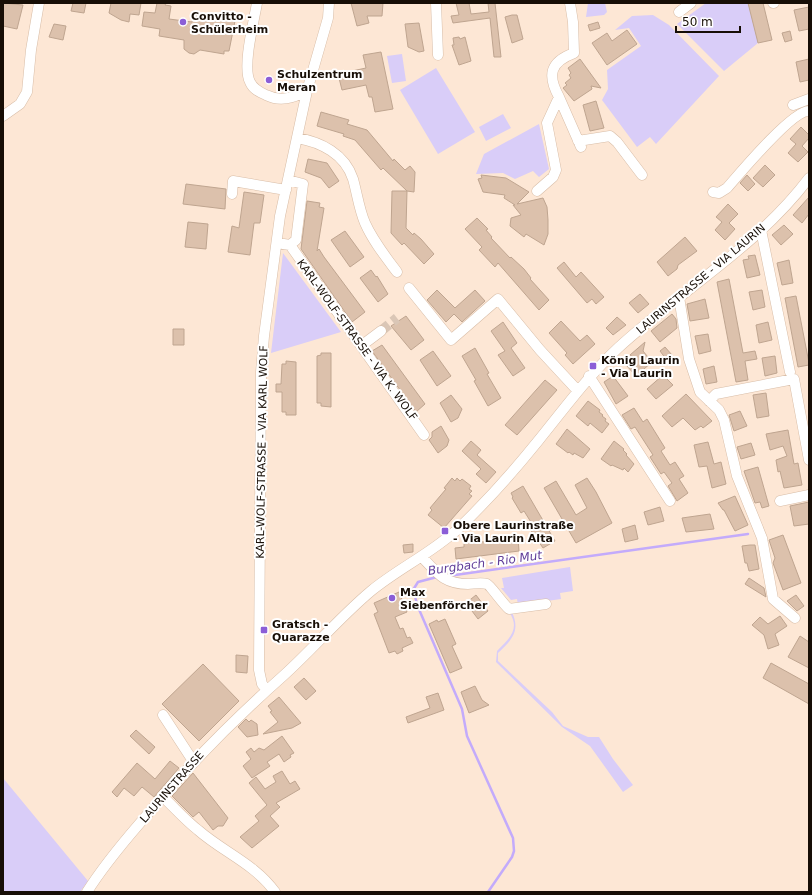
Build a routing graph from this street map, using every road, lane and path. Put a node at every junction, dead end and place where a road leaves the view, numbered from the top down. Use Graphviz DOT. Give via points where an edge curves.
graph roads {
  1 [pos="39,3"];
  2 [pos="257,3"];
  3 [pos="329,3"];
  4 [pos="436,3"];
  5 [pos="570,3"];
  6 [pos="691,3"];
  7 [pos="679,12"];
  8 [pos="438,55"];
  9 [pos="307,91"];
  10 [pos="559,97"];
  11 [pos="809,99"];
  12 [pos="792,105"];
  13 [pos="809,105"];
  14 [pos="809,111"];
  15 [pos="3,116"];
  16 [pos="783,126"];
  17 [pos="297,138"];
  18 [pos="642,175"];
  19 [pos="809,178"];
  20 [pos="287,185"];
  21 [pos="537,191"];
  22 [pos="713,192"];
  23 [pos="232,194"];
  24 [pos="761,230"];
  25 [pos="277,243"];
  26 [pos="290,245"];
  27 [pos="397,272"];
  28 [pos="409,288"];
  29 [pos="679,297"];
  30 [pos="381,331"];
  31 [pos="361,346"];
  32 [pos="790,372"];
  33 [pos="589,376"];
  34 [pos="577,390"];
  35 [pos="709,400"];
  36 [pos="424,435"];
  37 [pos="809,460"];
  38 [pos="809,495"];
  39 [pos="670,501"];
  40 [pos="780,501"];
  41 [pos="422,557"];
  42 [pos="546,604"];
  43 [pos="796,618"];
  44 [pos="266,690"];
  45 [pos="163,715"];
  46 [pos="193,761"];
  47 [pos="162,796"];
  48 [pos="87,892"];
  49 [pos="275,892"];
  1 -- 15 [label="street" via="27,92 20,104"];
  2 -- 9 [label="street" via="246,72 250,82 256,90 277,98 287,99"];
  3 -- 9 [label="street, KARL-WOLF-STRASSE - VIA KARL WOLF" via="328,18"];
  4 -- 8 [label="street"];
  5 -- 10 [label="street" via="574,53 560,58 553,70 552,84"];
  6 -- 7 [label="street"];
  9 -- 17 [label="street, KARL-WOLF-STRASSE - VIA KARL WOLF"];
  10 -- 18 [label="street" via="580,144 610,136"];
  10 -- 21 [label="street" via="547,124 556,170 553,177"];
  11 -- 12 [label="street"];
  13 -- 16 [label="street" via="799,107 790,113"];
  14 -- 16 [label="street" via="802,112"];
  16 -- 22 [label="street" via="727,188 719,193"];
  17 -- 20 [label="street, KARL-WOLF-STRASSE - VIA KARL WOLF"];
  17 -- 27 [label="street" via="314,140 338,154 352,177 364,222"];
  19 -- 24 [label="street, LAURINSTRASSE - VIA LAURIN"];
  20 -- 23 [label="street" via="233,182"];
  20 -- 25 [label="street, KARL-WOLF-STRASSE - VIA KARL WOLF"];
  20 -- 26 [label="street" via="303,184 296,240"];
  24 -- 29 [label="street, LAURINSTRASSE - VIA LAURIN" via="713,272"];
  24 -- 32 [label="street"];
  25 -- 26 [label="street"];
  25 -- 44 [label="street, KARL-WOLF-STRASSE - VIA KARL WOLF" via="261,372 259,670"];
  26 -- 31 [label="street, KARL-WOLF-STRASSE - VIA K. WOLF"];
  28 -- 34 [label="street" via="451,340 498,299"];
  29 -- 33 [label="street, LAURINSTRASSE - VIA LAURIN" via="620,346"];
  29 -- 35 [label="street" via="689,359 700,392"];
  30 -- 31 [label="street"];
  31 -- 36 [label="street, KARL-WOLF-STRASSE - VIA K. WOLF"];
  33 -- 34 [label="street, LAURINSTRASSE - VIA LAURIN"];
  33 -- 39 [label="street"];
  34 -- 41 [label="street, LAURINSTRASSE - VIA LAURIN" via="501,486 450,537"];
  35 -- 37 [label="street" via="716,394 794,379"];
  35 -- 43 [label="street" via="724,420 737,476 762,538 773,599"];
  38 -- 40 [label="street"];
  41 -- 42 [label="street" via="441,577 451,583 487,584 500,602 509,609"];
  41 -- 44 [label="street, LAURINSTRASSE - VIA LAURIN" via="370,592"];
  44 -- 46 [label="street, LAURINSTRASSE"];
  45 -- 46 [label="street"];
  46 -- 47 [label="street, LAURINSTRASSE"];
  47 -- 48 [label="street, LAURINSTRASSE"];
  47 -- 49 [label="street" via="198,831 246,862"];
}
